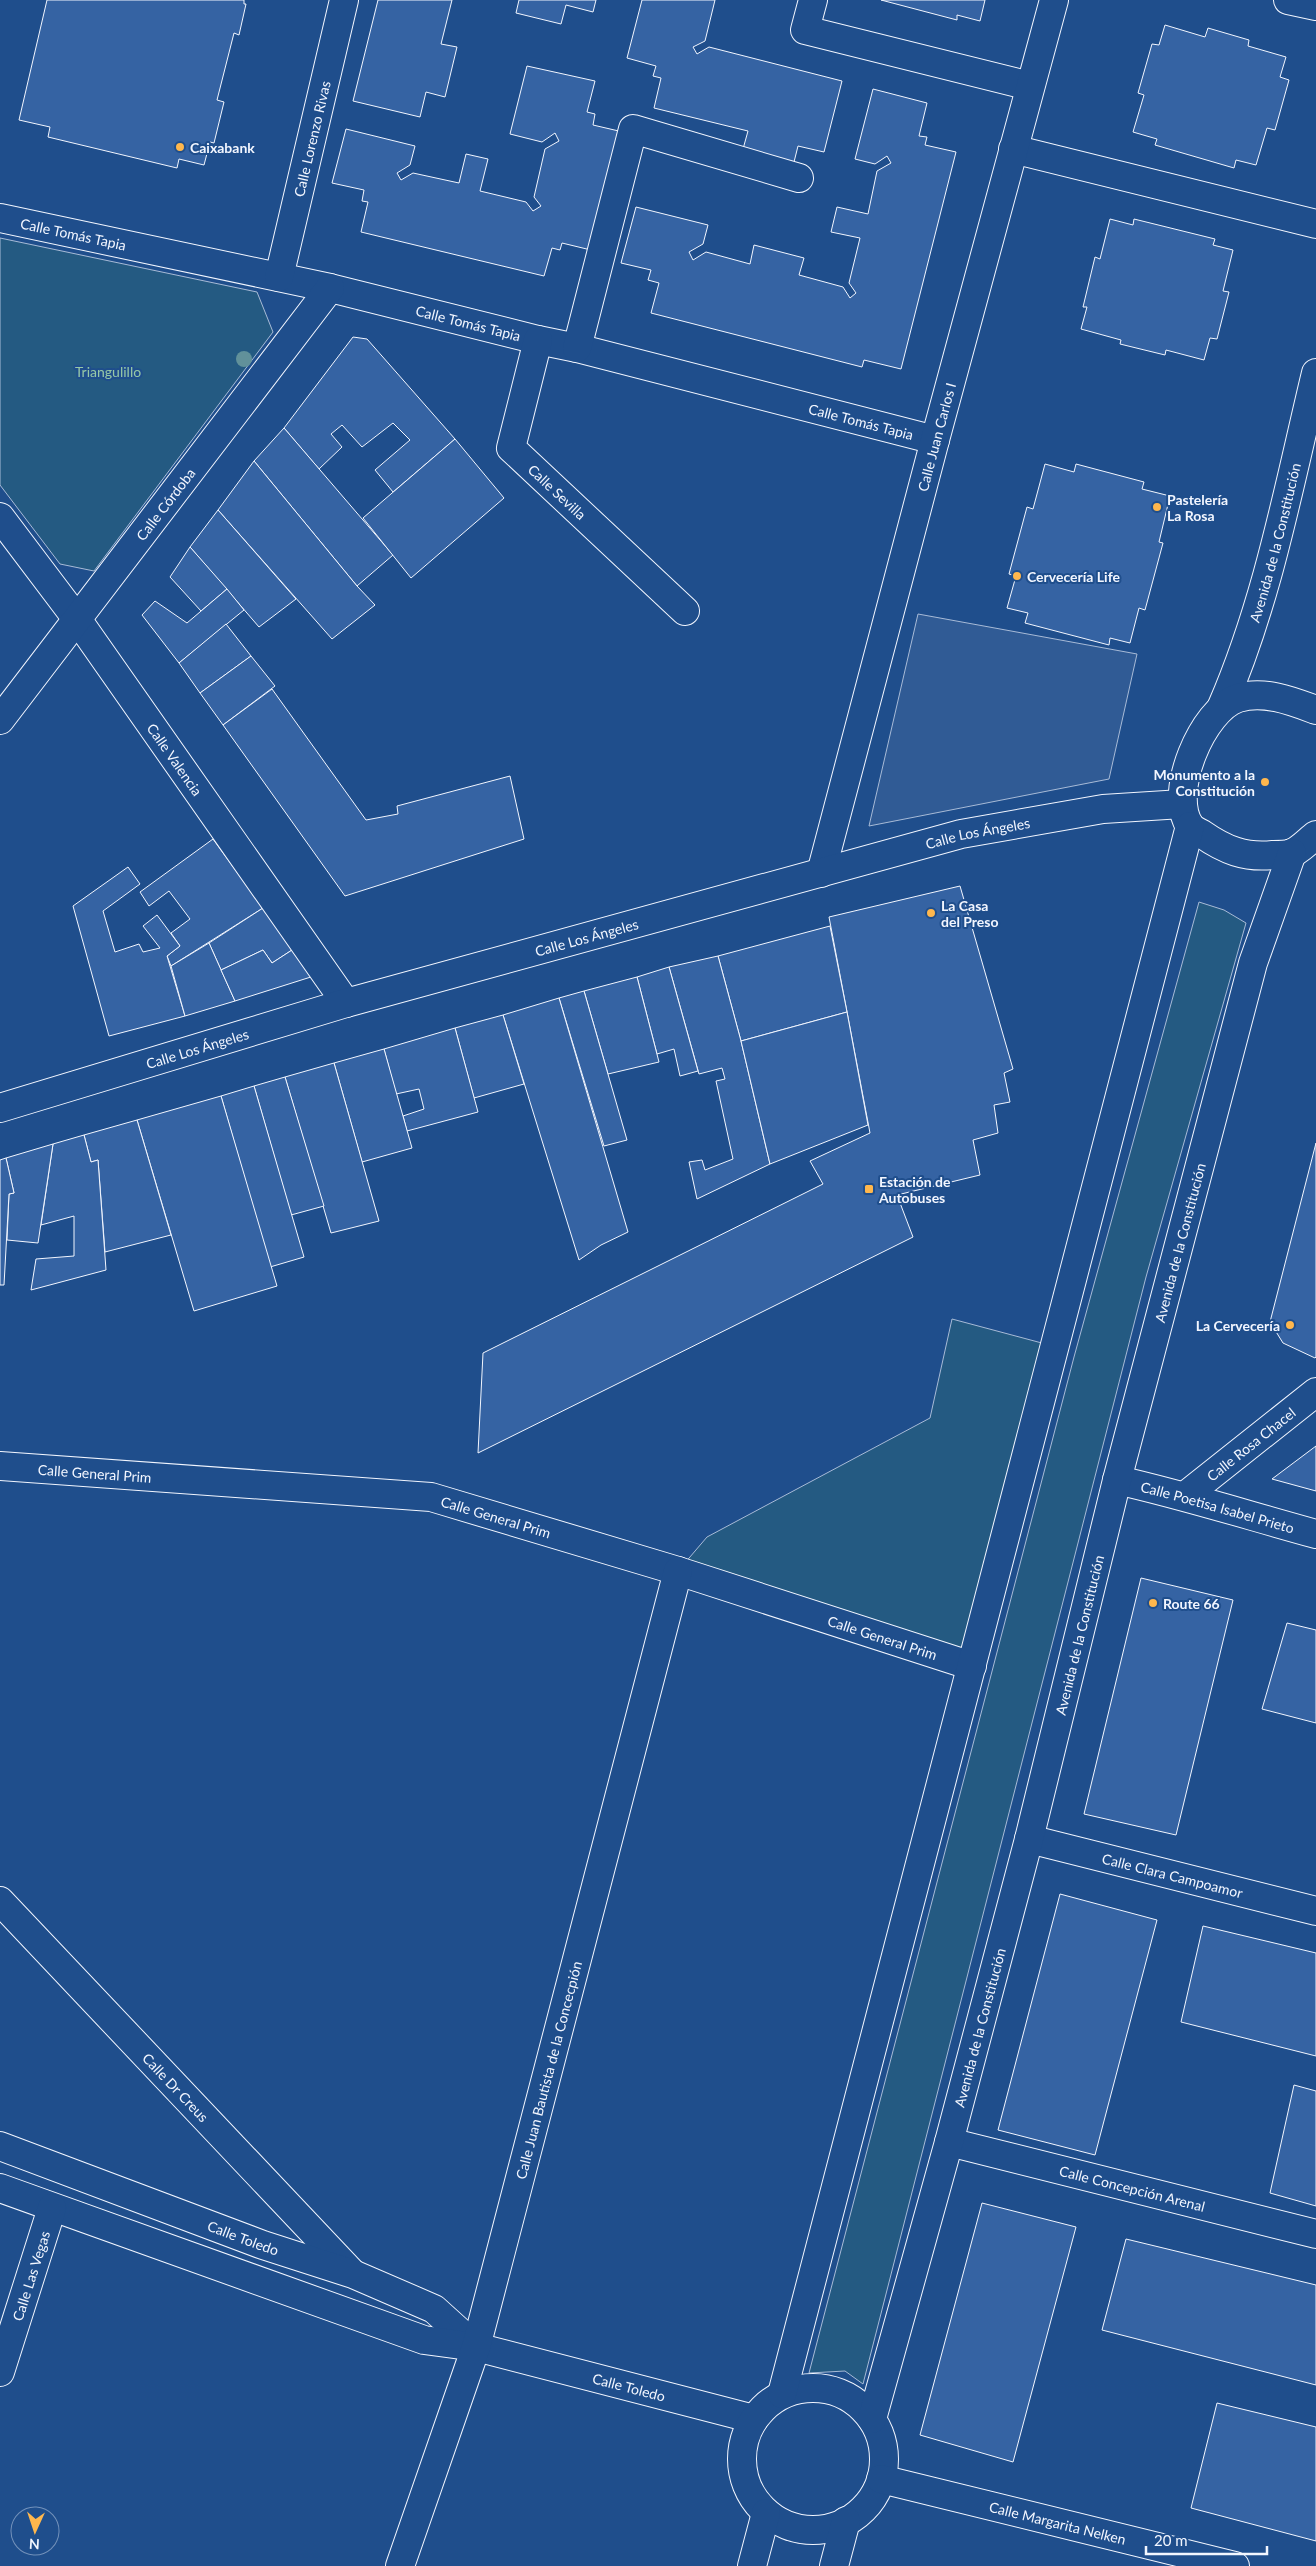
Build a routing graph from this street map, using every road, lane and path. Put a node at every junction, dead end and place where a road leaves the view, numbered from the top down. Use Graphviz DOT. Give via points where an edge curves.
graph roads {
  1 [pos="344,0"];
  2 [pos="813,0"];
  3 [pos="1054,0"];
  4 [pos="1288,0"];
  5 [pos="1316,6"];
  6 [pos="1030,86"];
  7 [pos="1013,149"];
  8 [pos="799,178"];
  9 [pos="0,218"];
  10 [pos="1316,224"];
  11 [pos="279,277"];
  12 [pos="330,288"];
  13 [pos="538,340"];
  14 [pos="577,348"];
  15 [pos="1316,373"];
  16 [pos="934,440"];
  17 [pos="0,517"];
  18 [pos="685,611"];
  19 [pos="76,619"];
  20 [pos="1222,706"];
  21 [pos="1316,710"];
  22 [pos="0,720"];
  23 [pos="1186,815"];
  24 [pos="1316,834"];
  25 [pos="1292,853"];
  26 [pos="820,873"];
  27 [pos="346,1003"];
  28 [pos="0,1108"];
  29 [pos="1316,1392"];
  30 [pos="0,1466"];
  31 [pos="1117,1480"];
  32 [pos="1185,1496"];
  33 [pos="1316,1534"];
  34 [pos="678,1571"];
  35 [pos="972,1666"];
  36 [pos="1029,1839"];
  37 [pos="0,1901"];
  38 [pos="1316,1911"];
  39 [pos="949,2142"];
  40 [pos="0,2146"];
  41 [pos="0,2188"];
  42 [pos="52,2208"];
  43 [pos="1316,2234"];
  44 [pos="353,2274"];
  45 [pos="476,2347"];
  46 [pos="0,2372"];
  47 [pos="782,2394"];
  48 [pos="754,2419"];
  49 [pos="872,2419"];
  50 [pos="881,2479"];
  51 [pos="766,2513"];
  52 [pos="846,2522"];
  53 [pos="400,2566"];
  54 [pos="752,2566"];
  55 [pos="834,2566"];
  56 [pos="1235,2566"];
  1 -- 11 [label="street, Calle Lorenzo Rivas"];
  2 -- 6 [label="street" via="805,30"];
  3 -- 6 [label="street, Calle Juan Carlos I"];
  4 -- 5 [label="street"];
  6 -- 7 [label="street, Calle Juan Carlos I"];
  7 -- 10 [label="street"];
  7 -- 16 [label="street, Calle Juan Carlos I"];
  8 -- 14 [label="street" via="633,129"];
  9 -- 11 [label="street, Calle Tomás Tapia"];
  11 -- 12 [label="street, Calle Tomás Tapia"];
  12 -- 13 [label="street, Calle Tomás Tapia"];
  12 -- 19 [label="street, Calle Córdoba"];
  13 -- 14 [label="street, Calle Tomás Tapia"];
  13 -- 18 [label="street, Calle Sevilla" via="511,448"];
  14 -- 16 [label="street, Calle Tomás Tapia"];
  15 -- 20 [label="street, Avenida de la Constitución" via="1264,592"];
  16 -- 26 [label="street, Calle Juan Carlos I"];
  17 -- 19 [label="street, Calle Valencia"];
  19 -- 22 [label="street, Calle Córdoba"];
  19 -- 27 [label="street, Calle Valencia"];
  20 -- 21 [label="street" via="1238,698 1260,695 1289,700"];
  20 -- 23 [label="street, Avenida de la Constitución" via="1192,752 1185,772"];
  23 -- 25 [label="street" via="1234,853 1256,857"];
  23 -- 26 [label="street, Calle Los Ángeles" via="1103,810 960,834"];
  23 -- 35 [label="street"];
  24 -- 25 [label="street"];
  25 -- 31 [label="street, Avenida de la Constitución" via="1253,963"];
  26 -- 27 [label="street, Calle Los Ángeles"];
  27 -- 28 [label="street, Calle Los Ángeles"];
  29 -- 32 [label="street, Calle Rosa Chacel"];
  30 -- 34 [label="street, Calle General Prim" via="431,1497"];
  31 -- 32 [label="street, Calle Poetisa Isabel Prieto"];
  31 -- 36 [label="street, Avenida de la Constitución"];
  32 -- 33 [label="street, Calle Poetisa Isabel Prieto"];
  34 -- 35 [label="street, Calle General Prim"];
  34 -- 45 [label="street, Calle Juan Bautista de la Concecpión"];
  35 -- 47 [label="street"];
  36 -- 38 [label="street, Calle Clara Campoamor"];
  36 -- 39 [label="street, Avenida de la Constitución"];
  37 -- 44 [label="street, Calle Dr Creus"];
  39 -- 43 [label="street, Calle Concepción Arenal"];
  39 -- 49 [label="street, Avenida de la Constitución"];
  40 -- 44 [label="street, Calle Toledo" via="263,2245"];
  41 -- 42 [label="street, Calle Toledo"];
  42 -- 45 [label="street, Calle Toledo" via="424,2340"];
  42 -- 46 [label="street, Calle Las Vegas"];
  44 -- 45 [label="street, Calle Toledo" via="434,2309"];
  45 -- 48 [label="street, Calle Toledo"];
  45 -- 53 [label="street, Calle Juan Bautista de la Concecpión"];
  47 -- 48 [label="street"];
  47 -- 49 [label="street" via="808,2388 841,2393"];
  48 -- 51 [label="street" via="748,2427 742,2450 742,2473 751,2495"];
  49 -- 50 [label="street" via="881,2438 884,2458"];
  50 -- 52 [label="street" via="874,2496 862,2511"];
  50 -- 56 [label="street, Calle Margarita Nelken"];
  51 -- 52 [label="street" via="784,2524 805,2529 827,2528"];
  51 -- 54 [label="street"];
  52 -- 55 [label="street"];
}
